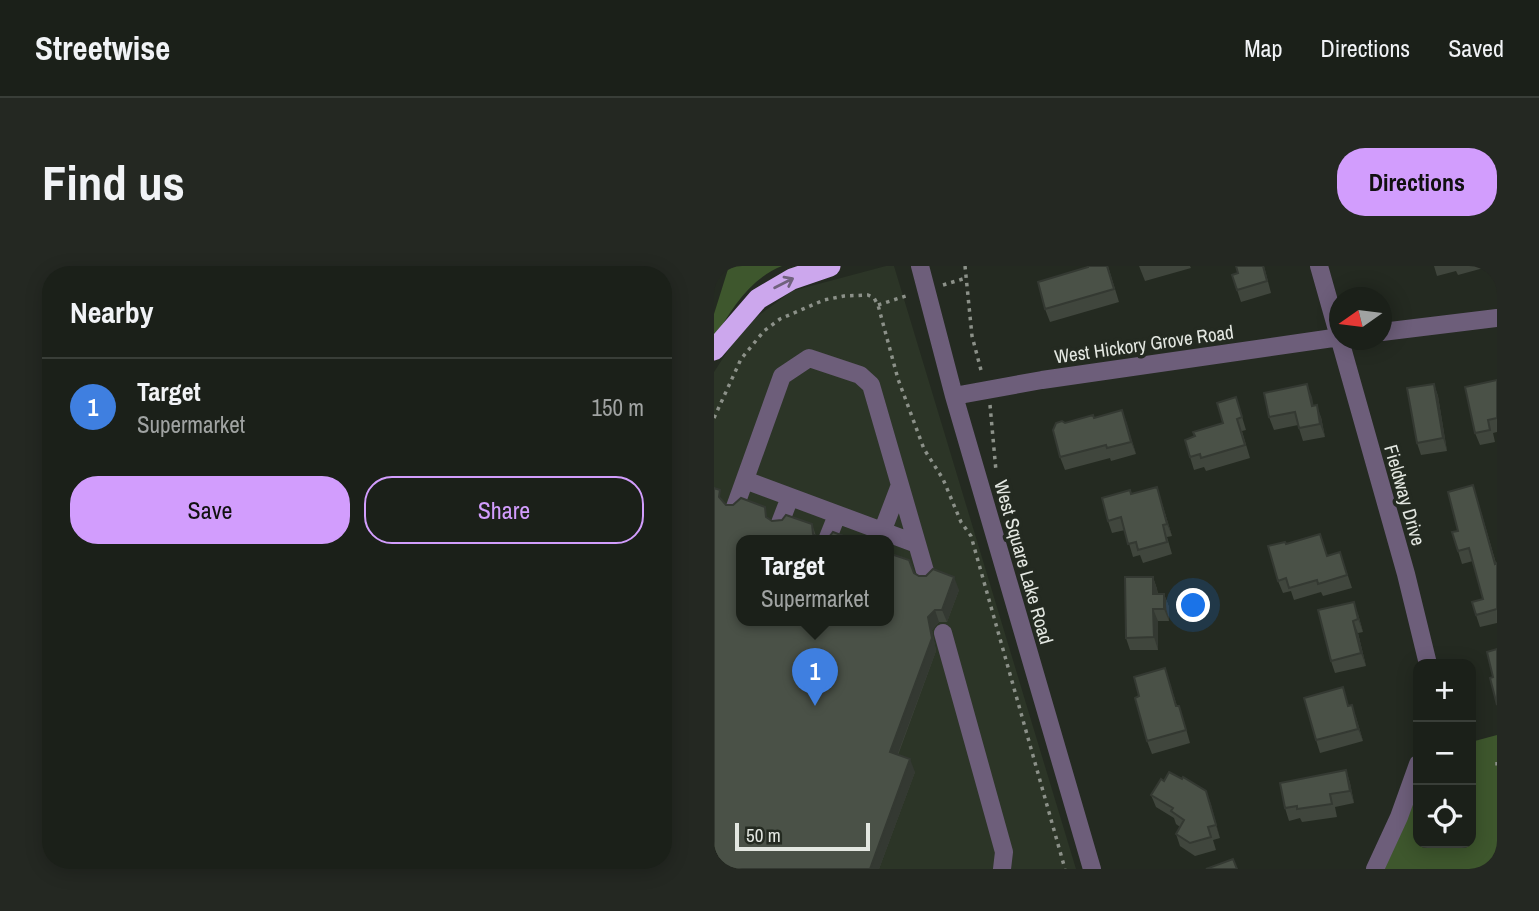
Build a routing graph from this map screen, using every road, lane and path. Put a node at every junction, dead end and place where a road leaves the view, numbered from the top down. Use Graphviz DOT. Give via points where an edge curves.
graph roads {
  1 [pos="830,266"];
  2 [pos="920,266"];
  3 [pos="965,266"];
  4 [pos="1319,266"];
  5 [pos="966,278"];
  6 [pos="955,281"];
  7 [pos="900,298"];
  8 [pos="1329,302"];
  9 [pos="878,305"];
  10 [pos="1497,318"];
  11 [pos="1392,331"];
  12 [pos="1329,338"];
  13 [pos="714,350"];
  14 [pos="1343,350"];
  15 [pos="982,376"];
  16 [pos="954,396"];
  17 [pos="714,418"];
  18 [pos="745,480"];
  19 [pos="900,485"];
  20 [pos="790,497"];
  21 [pos="735,507"];
  22 [pos="836,515"];
  23 [pos="780,523"];
  24 [pos="829,535"];
  25 [pos="878,535"];
  26 [pos="880,535"];
  27 [pos="894,539"];
  28 [pos="917,544"];
  29 [pos="927,578"];
  30 [pos="943,633"];
  31 [pos="1427,659"];
  32 [pos="1413,778"];
  33 [pos="1002,869"];
  34 [pos="1065,869"];
  35 [pos="1092,869"];
  36 [pos="1375,869"];
  13 -- 1 [label="highway, one-way" via="758,299 792,279"];
  2 -- 16 [label="street, West Square Lake Road"];
  3 -- 5 [label="path"];
  4 -- 8 [label="street, Fieldway Drive"];
  5 -- 6 [label="path"];
  5 -- 15 [label="path"];
  7 -- 9 [label="path"];
  9 -- 17 [label="path" via="868,295 844,296 780,319 741,359"];
  9 -- 34 [label="path" via="924,449 971,536"];
  10 -- 11 [label="street"];
  12 -- 16 [label="street, West Hickory Grove Road"];
  14 -- 31 [label="street, Fieldway Drive"];
  16 -- 35 [label="street, West Square Lake Road"];
  18 -- 19 [label="street" via="782,376 809,358 860,376 871,385"];
  18 -- 20 [label="street"];
  18 -- 21 [label="street"];
  19 -- 26 [label="street"];
  19 -- 28 [label="street"];
  20 -- 22 [label="street"];
  20 -- 23 [label="street"];
  22 -- 24 [label="street"];
  22 -- 25 [label="street"];
  27 -- 28 [label="street"];
  28 -- 29 [label="street"];
  30 -- 33 [label="street" via="1004,852"];
  32 -- 36 [label="street"];
}
